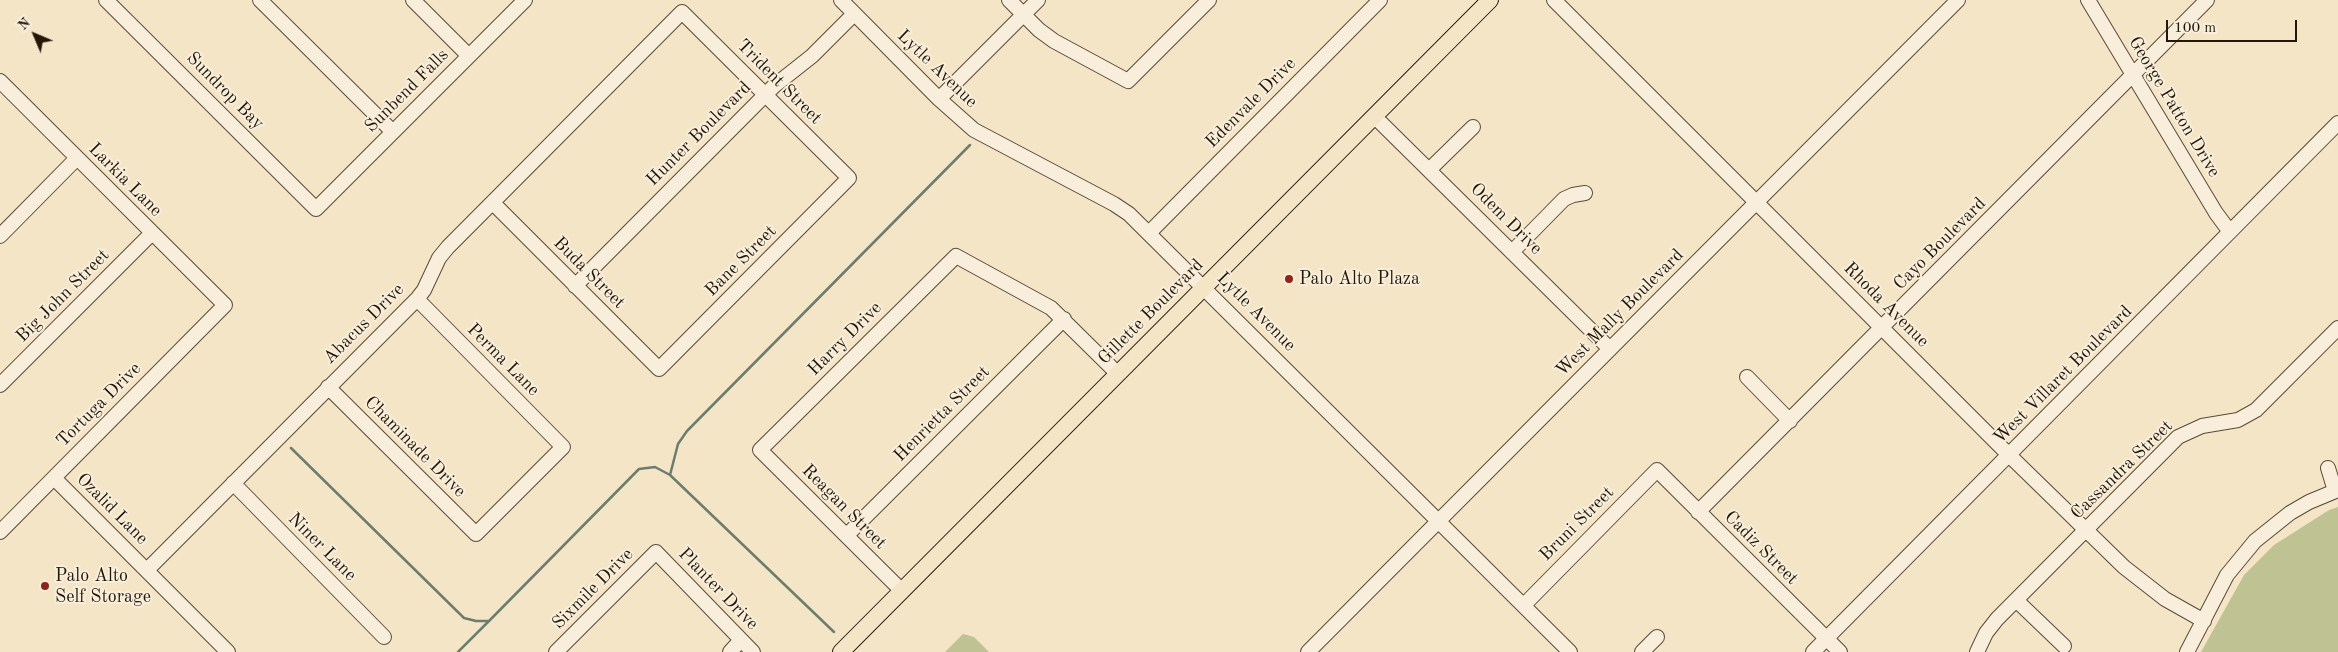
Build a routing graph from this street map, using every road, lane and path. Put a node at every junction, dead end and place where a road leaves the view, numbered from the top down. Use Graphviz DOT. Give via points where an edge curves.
graph roads {
  1 [pos="106,0"];
  2 [pos="260,0"];
  3 [pos="413,0"];
  4 [pos="524,0"];
  5 [pos="841,0"];
  6 [pos="1009,0"];
  7 [pos="1038,0"];
  8 [pos="1209,0"];
  9 [pos="1380,0"];
  10 [pos="1490,0"];
  11 [pos="1554,0"];
  12 [pos="1958,0"];
  13 [pos="2088,0"];
  14 [pos="2207,0"];
  15 [pos="682,12"];
  16 [pos="854,14"];
  17 [pos="1023,15"];
  18 [pos="469,56"];
  19 [pos="2132,75"];
  20 [pos="2,86"];
  21 [pos="765,95"];
  22 [pos="940,99"];
  23 [pos="1376,117"];
  24 [pos="2338,123"];
  25 [pos="1473,127"];
  26 [pos="393,132"];
  27 [pos="77,158"];
  28 [pos="1430,169"];
  29 [pos="849,178"];
  30 [pos="1585,192"];
  31 [pos="493,202"];
  32 [pos="1756,203"];
  33 [pos="316,209"];
  34 [pos="2230,232"];
  35 [pos="152,233"];
  36 [pos="1149,233"];
  37 [pos="0,236"];
  38 [pos="1512,252"];
  39 [pos="575,286"];
  40 [pos="1204,286"];
  41 [pos="417,299"];
  42 [pos="225,305"];
  43 [pos="1064,319"];
  44 [pos="1882,328"];
  45 [pos="2337,331"];
  46 [pos="1610,349"];
  47 [pos="659,369"];
  48 [pos="1118,374"];
  49 [pos="1748,377"];
  50 [pos="0,385"];
  51 [pos="328,387"];
  52 [pos="1790,421"];
  53 [pos="760,450"];
  54 [pos="2010,456"];
  55 [pos="2328,468"];
  56 [pos="1657,470"];
  57 [pos="54,478"];
  58 [pos="233,483"];
  59 [pos="2336,491"];
  60 [pos="1698,512"];
  61 [pos="1439,520"];
  62 [pos="2087,530"];
  63 [pos="0,532"];
  64 [pos="476,534"];
  65 [pos="847,536"];
  66 [pos="656,552"];
  67 [pos="147,570"];
  68 [pos="902,591"];
  69 [pos="2016,600"];
  70 [pos="1524,605"];
  71 [pos="2204,620"];
  72 [pos="384,637"];
  73 [pos="1658,637"];
  74 [pos="1827,639"];
  75 [pos="741,640"];
  76 [pos="2064,646"];
  77 [pos="227,652"];
  78 [pos="556,652"];
  79 [pos="730,652"];
  80 [pos="753,652"];
  81 [pos="840,652"];
  82 [pos="1308,652"];
  83 [pos="1570,652"];
  84 [pos="1642,652"];
  85 [pos="1813,652"];
  86 [pos="1840,652"];
  87 [pos="1977,652"];
  88 [pos="2187,652"];
  1 -- 33 [label="street, Sundrop Bay"];
  2 -- 26 [label="street"];
  3 -- 18 [label="street"];
  4 -- 18 [label="street, Sunbend Falls"];
  5 -- 16 [label="street, Lytle Avenue"];
  6 -- 17 [label="street"];
  7 -- 17 [label="street"];
  8 -- 17 [label="street" via="1128,81 1054,41"];
  9 -- 36 [label="street, Edenvale Drive"];
  10 -- 23 [label="main road, Gillette Boulevard"];
  11 -- 32 [label="street, Rhoda Avenue"];
  12 -- 32 [label="street, West Mally Boulevard"];
  13 -- 19 [label="street, George Patton Drive"];
  14 -- 19 [label="street, Cayo Boulevard"];
  15 -- 21 [label="street, Trident Street"];
  15 -- 31 [label="street, Abacus Drive"];
  16 -- 21 [label="street, Hunter Boulevard" via="812,56"];
  16 -- 22 [label="street, Lytle Avenue"];
  17 -- 22 [label="street"];
  18 -- 26 [label="street, Sunbend Falls"];
  19 -- 34 [label="street, George Patton Drive"];
  19 -- 44 [label="street, Cayo Boulevard"];
  20 -- 27 [label="street, Larkia Lane"];
  21 -- 29 [label="street, Trident Street"];
  21 -- 39 [label="street, Hunter Boulevard"];
  22 -- 36 [label="street, Lytle Avenue" via="974,130 1120,208"];
  23 -- 28 [label="street, Odem Drive"];
  23 -- 40 [label="main road, Gillette Boulevard"];
  24 -- 34 [label="street, West Villaret Boulevard"];
  25 -- 28 [label="street"];
  26 -- 33 [label="street, Sunbend Falls"];
  27 -- 35 [label="street, Larkia Lane"];
  27 -- 37 [label="street"];
  28 -- 38 [label="street, Odem Drive"];
  29 -- 47 [label="street, Bane Street"];
  30 -- 38 [label="street" via="1564,199"];
  31 -- 39 [label="street, Buda Street"];
  31 -- 41 [label="street, Abacus Drive" via="439,258"];
  32 -- 44 [label="street, Rhoda Avenue"];
  32 -- 46 [label="street, West Mally Boulevard"];
  34 -- 54 [label="street, West Villaret Boulevard"];
  35 -- 42 [label="street, Larkia Lane"];
  35 -- 50 [label="street, Big John Street"];
  36 -- 40 [label="street, Lytle Avenue"];
  38 -- 46 [label="street, Odem Drive"];
  39 -- 47 [label="street, Buda Street"];
  40 -- 48 [label="main road, Gillette Boulevard"];
  40 -- 61 [label="street, Lytle Avenue"];
  41 -- 51 [label="street, Abacus Drive"];
  41 -- 64 [label="street, Perma Lane" via="563,447"];
  42 -- 57 [label="street, Tortuga Drive"];
  43 -- 48 [label="street"];
  43 -- 53 [label="street, Harry Drive" via="1039,300 956,256"];
  43 -- 65 [label="street, Henrietta Street"];
  44 -- 52 [label="street, Cayo Boulevard"];
  44 -- 54 [label="street, Rhoda Avenue"];
  45 -- 62 [label="street, Cassandra Street" via="2256,410 2238,420 2202,426 2178,437"];
  46 -- 61 [label="street, West Mally Boulevard"];
  48 -- 68 [label="main road, Gillette Boulevard"];
  49 -- 52 [label="street"];
  51 -- 58 [label="street, Abacus Drive"];
  51 -- 64 [label="street, Chaminade Drive"];
  52 -- 60 [label="street, Cayo Boulevard"];
  53 -- 65 [label="street, Reagan Street"];
  54 -- 62 [label="street, Rhoda Avenue"];
  54 -- 74 [label="street, West Villaret Boulevard"];
  55 -- 59 [label="street"];
  56 -- 60 [label="street, Cadiz Street"];
  56 -- 70 [label="street, Bruni Street"];
  57 -- 63 [label="street, Tortuga Drive"];
  57 -- 67 [label="street, Ozalid Lane"];
  58 -- 67 [label="street, Abacus Drive"];
  58 -- 72 [label="street, Niner Lane"];
  59 -- 71 [label="street" via="2290,513 2255,541 2227,575"];
  60 -- 74 [label="street, Cadiz Street"];
  61 -- 70 [label="street, Lytle Avenue"];
  61 -- 82 [label="street, West Mally Boulevard"];
  62 -- 69 [label="street, Cassandra Street"];
  62 -- 71 [label="street, Rhoda Avenue" via="2144,584"];
  65 -- 68 [label="street, Reagan Street"];
  66 -- 75 [label="street, Planter Drive"];
  66 -- 78 [label="street, Sixmile Drive"];
  67 -- 77 [label="street, Ozalid Lane"];
  68 -- 81 [label="main road, Gillette Boulevard"];
  69 -- 76 [label="street"];
  69 -- 87 [label="street, Cassandra Street" via="1991,626"];
  70 -- 83 [label="street, Lytle Avenue"];
  71 -- 88 [label="street"];
  73 -- 84 [label="street"];
  74 -- 85 [label="street, West Villaret Boulevard"];
  74 -- 86 [label="street, Cadiz Street"];
  75 -- 79 [label="street"];
  75 -- 80 [label="street, Planter Drive"];
}
